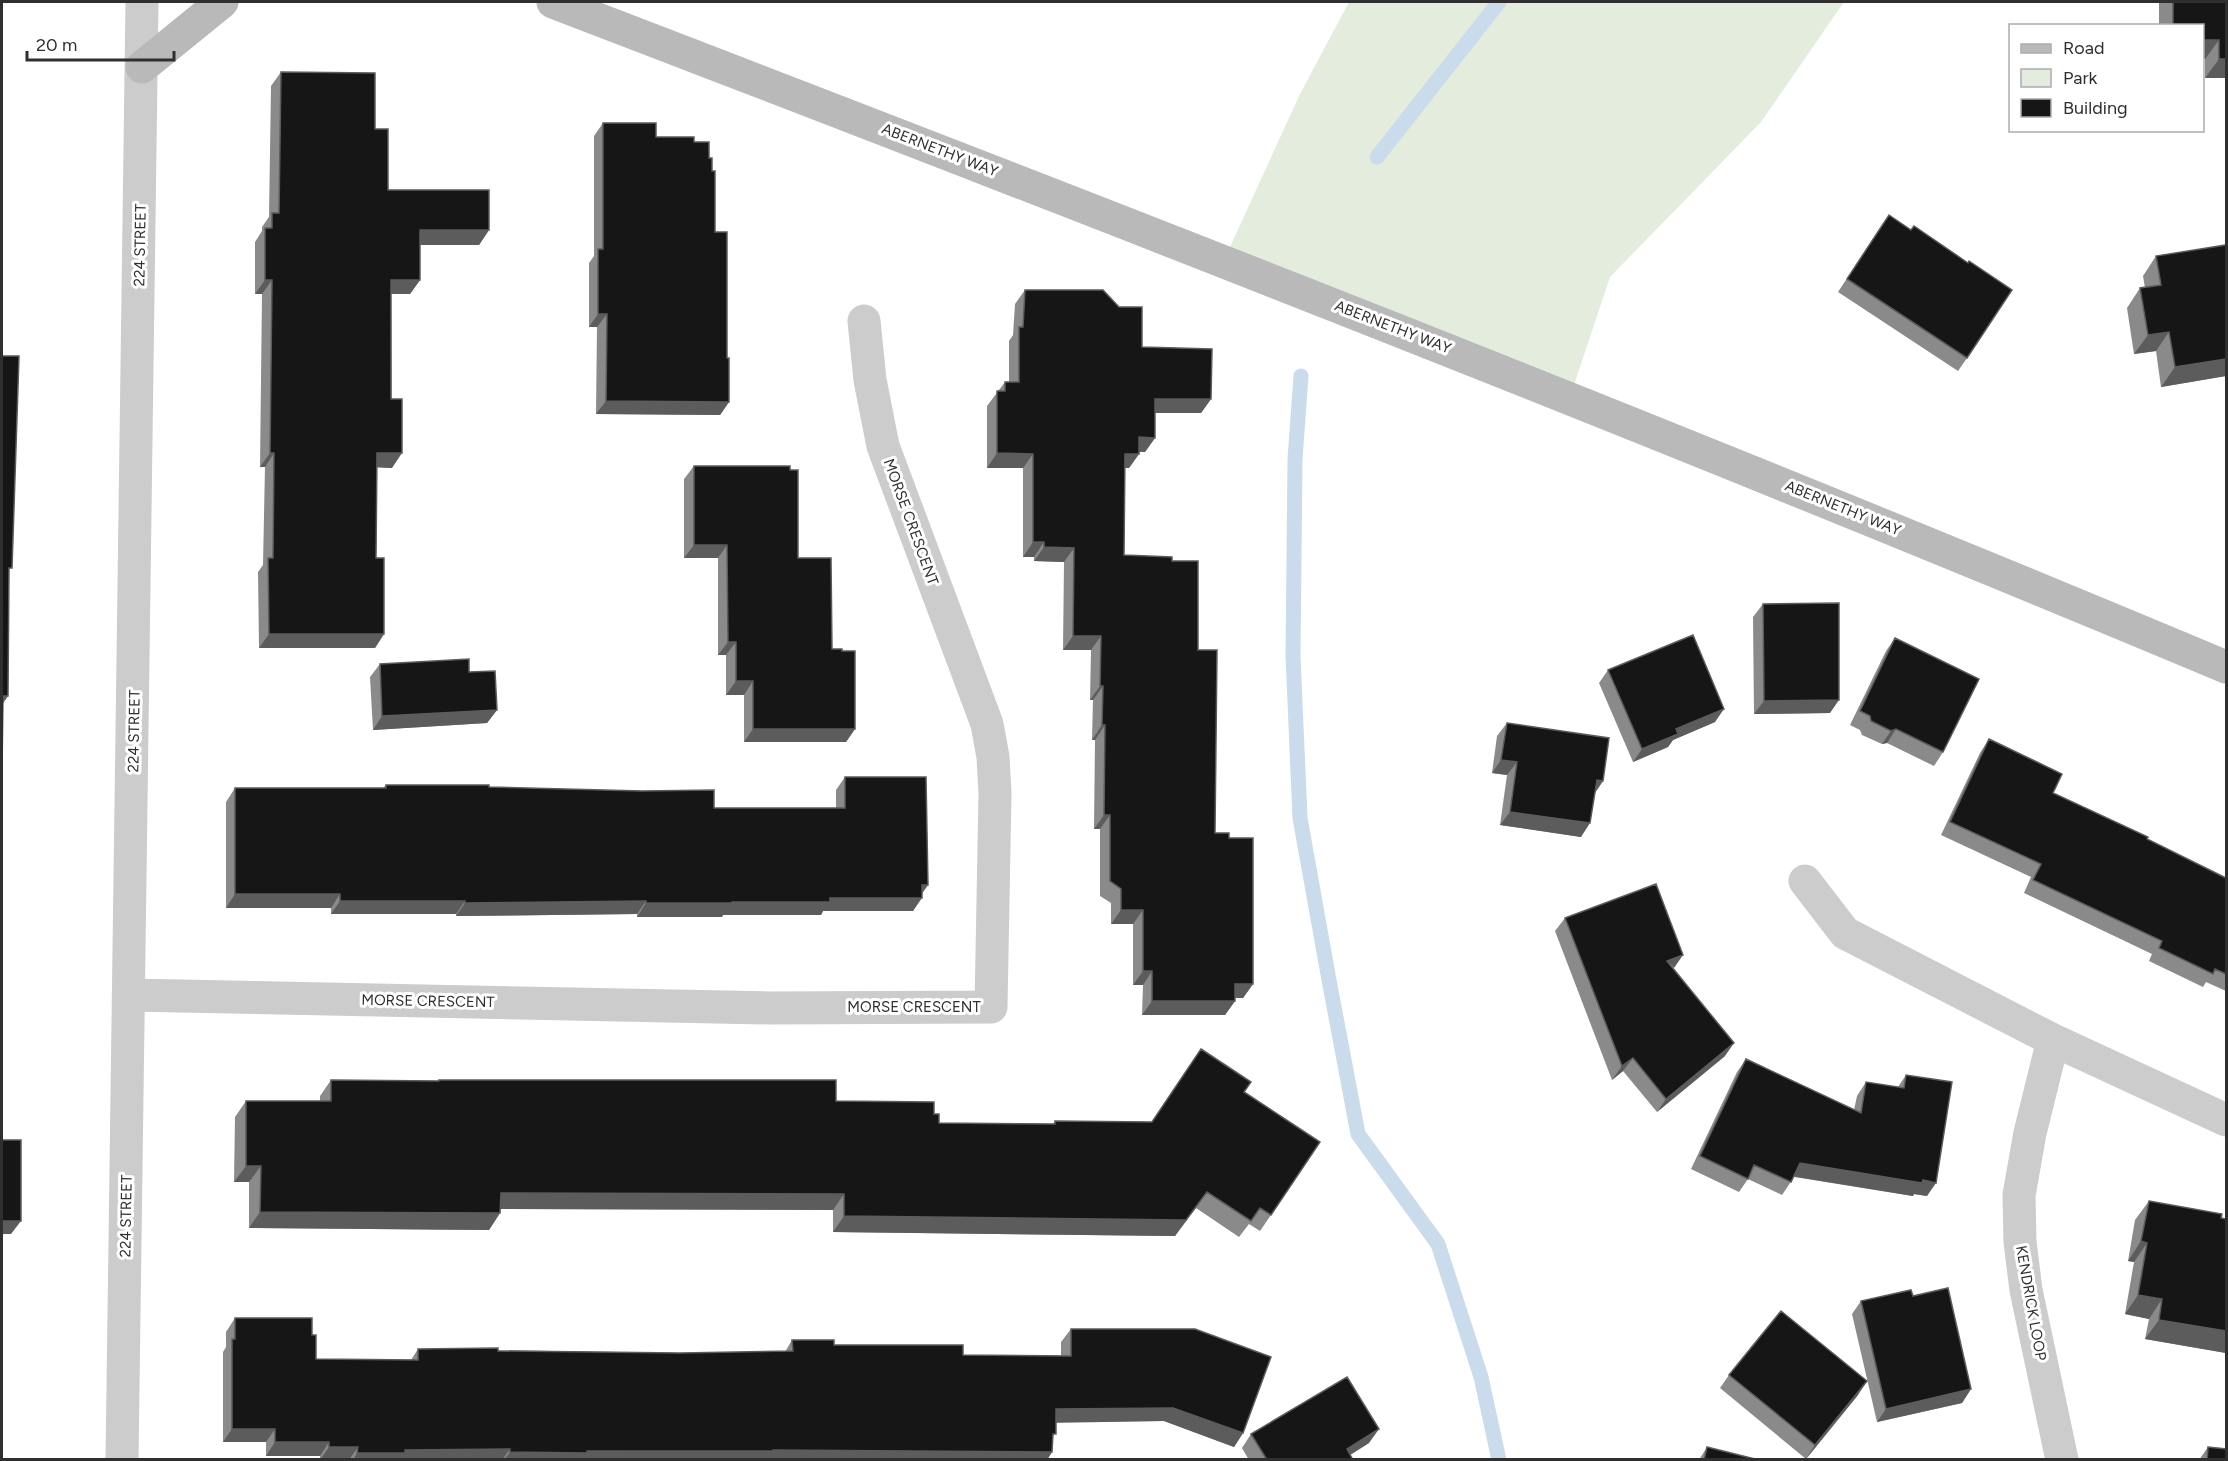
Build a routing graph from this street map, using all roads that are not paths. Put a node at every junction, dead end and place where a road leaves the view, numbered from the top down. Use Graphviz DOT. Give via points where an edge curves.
graph roads {
  1 [pos="142,2"];
  2 [pos="222,2"];
  3 [pos="553,2"];
  4 [pos="142,67"];
  5 [pos="864,321"];
  6 [pos="2226,667"];
  7 [pos="1805,881"];
  8 [pos="130,995"];
  9 [pos="2054,1040"];
  10 [pos="2226,1120"];
  11 [pos="122,1460"];
  12 [pos="2062,1460"];
  1 -- 4 [label="street, 224 STREET"];
  2 -- 4 [label="main road"];
  3 -- 6 [label="main road, ABERNETHY WAY" via="1471,358"];
  4 -- 8 [label="street, 224 STREET"];
  5 -- 8 [label="street, MORSE CRESCENT" via="883,446 987,724 996,794 991,1007 770,1008"];
  7 -- 9 [label="street" via="1845,933"];
  8 -- 11 [label="street, 224 STREET"];
  9 -- 10 [label="street"];
  9 -- 12 [label="street, KENDRICK LOOP" via="2030,1133 2019,1195 2019,1219 2026,1290"];
}
